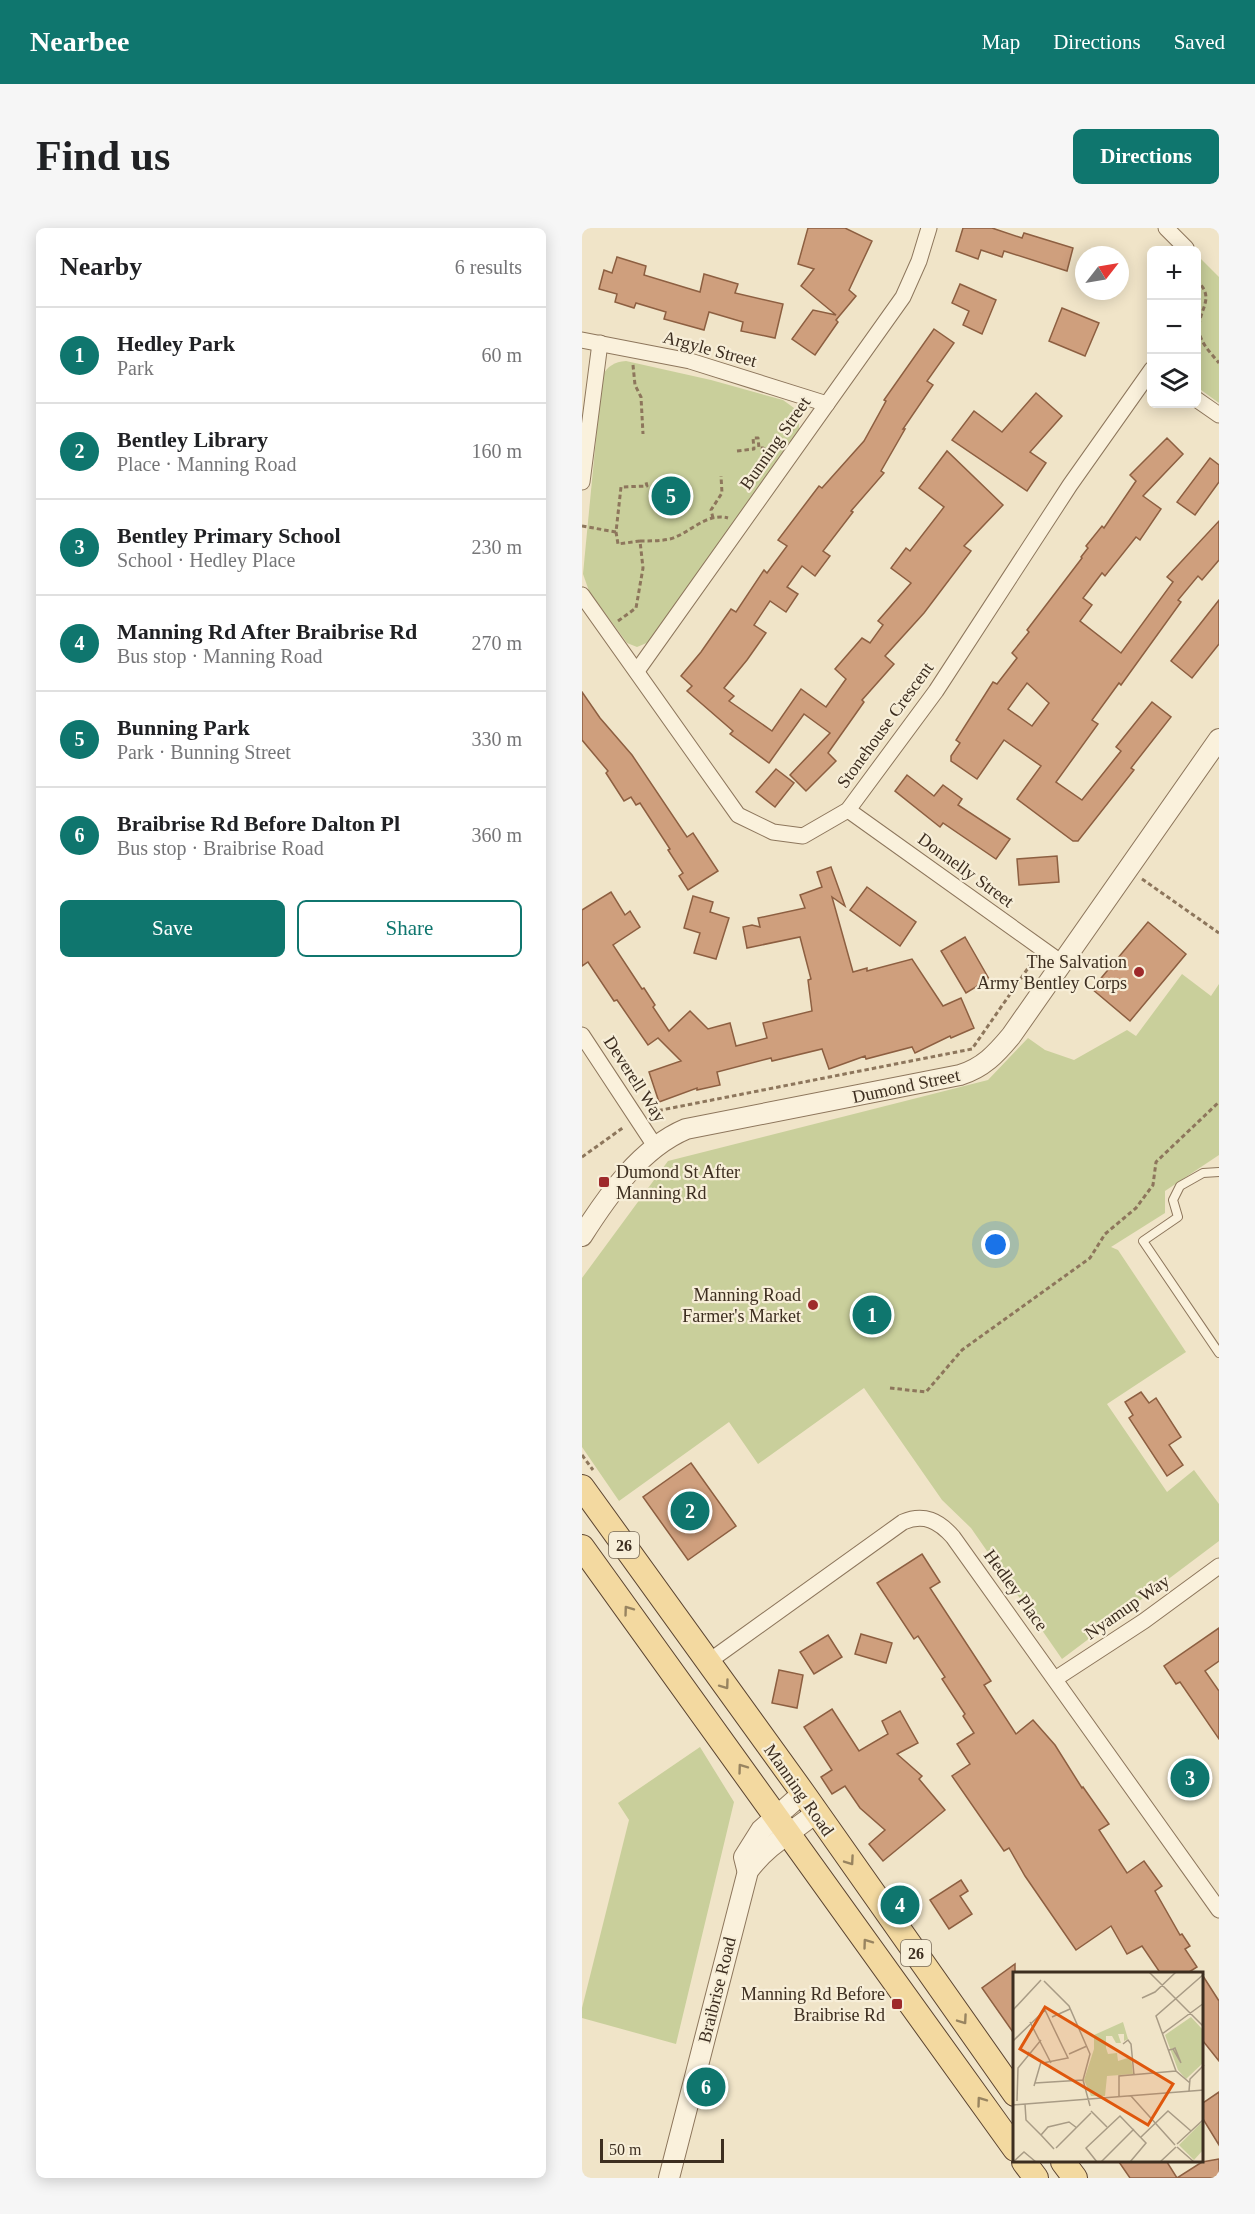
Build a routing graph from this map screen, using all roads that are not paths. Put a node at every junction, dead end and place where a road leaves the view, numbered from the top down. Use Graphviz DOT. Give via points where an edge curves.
graph roads {
  1 [pos="929,228"];
  2 [pos="1166,228"];
  3 [pos="1183,246"];
  4 [pos="582,340"];
  5 [pos="600,343"];
  6 [pos="1147,376"];
  7 [pos="1201,402"];
  8 [pos="827,404"];
  9 [pos="1219,415"];
  10 [pos="582,482"];
  11 [pos="582,595"];
  12 [pos="637,671"];
  13 [pos="1219,739"];
  14 [pos="848,810"];
  15 [pos="1062,963"];
  16 [pos="582,1035"];
  17 [pos="655,1146"];
  18 [pos="1219,1172"];
  19 [pos="582,1236"];
  20 [pos="1219,1353"];
  21 [pos="582,1487"];
  22 [pos="582,1547"];
  23 [pos="1219,1566"];
  24 [pos="708,1662"];
  25 [pos="1055,1679"];
  26 [pos="809,1803"];
  27 [pos="782,1825"];
  28 [pos="1219,1910"];
  29 [pos="1013,2091"];
  30 [pos="1013,2146"];
  31 [pos="1025,2163"];
  32 [pos="1064,2163"];
  33 [pos="669,2178"];
  34 [pos="1036,2178"];
  35 [pos="1075,2178"];
  1 -- 8 [label="street, Bunning Street" via="903,297"];
  2 -- 3 [label="street"];
  4 -- 5 [label="street, Argyle Street"];
  5 -- 8 [label="street, Argyle Street" via="690,362"];
  5 -- 10 [label="street"];
  6 -- 14 [label="street, Stonehouse Crescent" via="1070,485 936,691"];
  7 -- 9 [label="street"];
  8 -- 12 [label="street, Bunning Street"];
  11 -- 12 [label="street, Stonehouse Crescent"];
  12 -- 14 [label="street, Stonehouse Crescent" via="738,815 773,832 803,836"];
  13 -- 15 [label="street, Dumond Street"];
  14 -- 15 [label="street, Donnelly Street"];
  15 -- 17 [label="street, Dumond Street" via="1000,1050 972,1072 702,1125"];
  16 -- 17 [label="street, Deverell Way"];
  17 -- 19 [label="street, Dumond Street" via="634,1167"];
  18 -- 20 [label="lane" via="1203,1173 1180,1186 1173,1200 1178,1217 1143,1240"];
  21 -- 24 [label="main road, Manning Road / 26"];
  27 -- 22 [label="main road, Manning Road / 26, one-way"];
  23 -- 25 [label="street, Nyamup Way"];
  24 -- 25 [label="street, Hedley Place" via="903,1522 921,1517 939,1524 953,1537"];
  24 -- 26 [label="main road, Manning Road / 26, one-way"];
  25 -- 28 [label="street, Hedley Place"];
  26 -- 27 [label="street, Braibrise Road"];
  26 -- 29 [label="main road, Manning Road / 26, one-way"];
  30 -- 27 [label="main road, Manning Road / 26, one-way"];
  27 -- 33 [label="street, Braibrise Road" via="771,1845 748,1871"];
  31 -- 34 [label="main road"];
  32 -- 35 [label="main road"];
}
